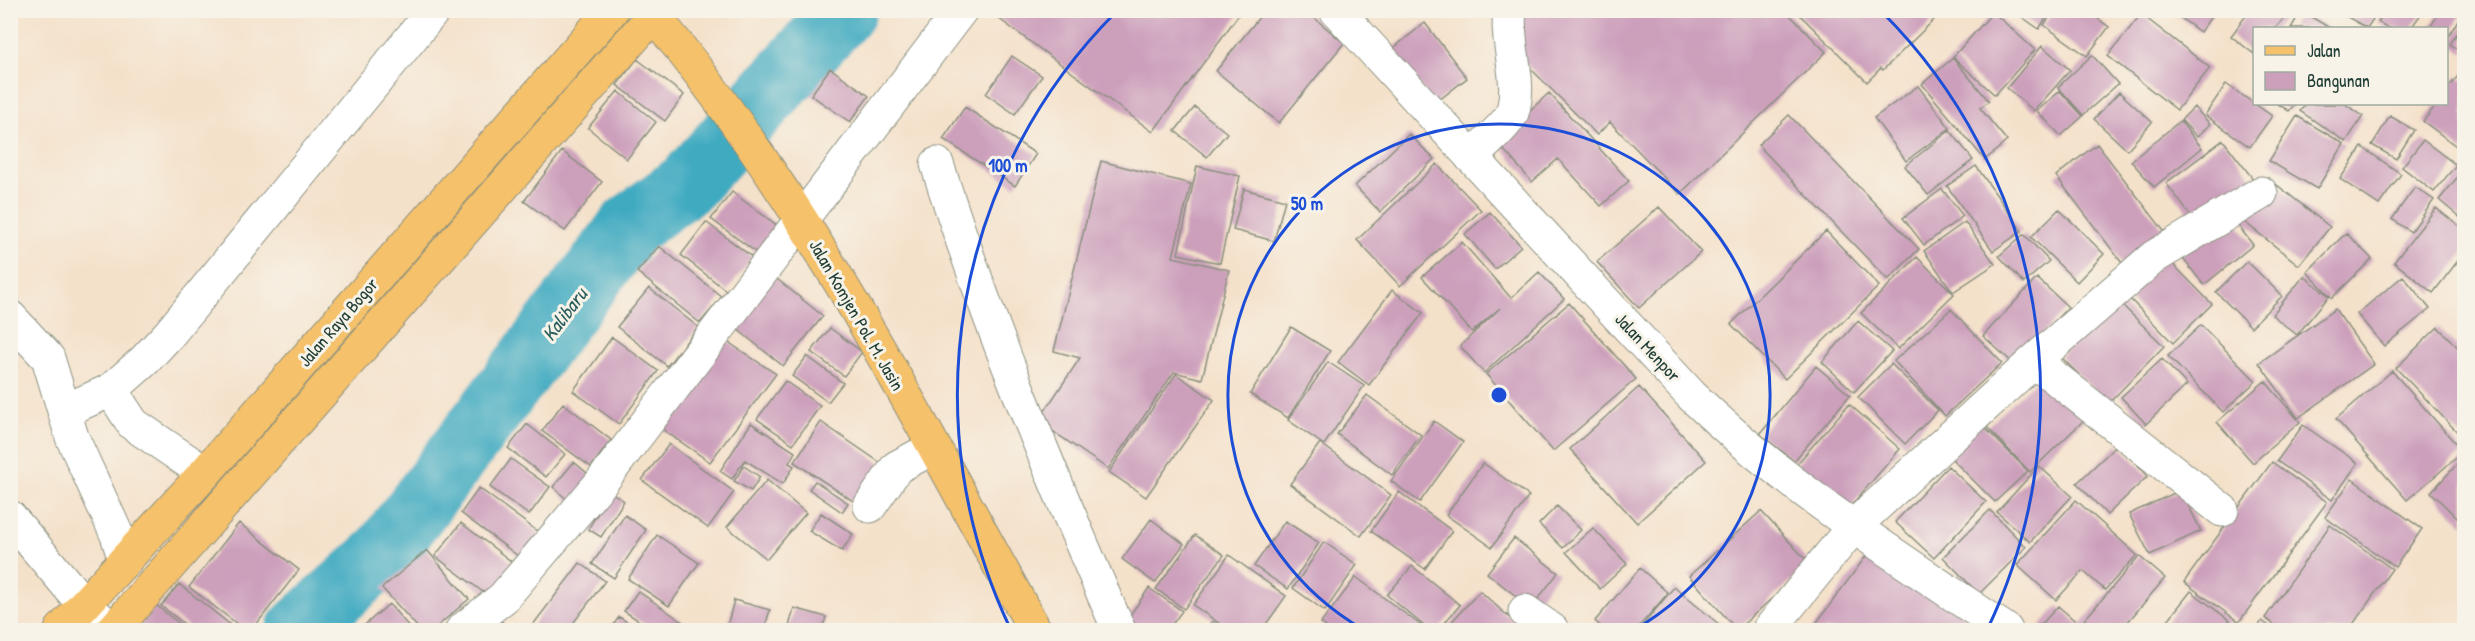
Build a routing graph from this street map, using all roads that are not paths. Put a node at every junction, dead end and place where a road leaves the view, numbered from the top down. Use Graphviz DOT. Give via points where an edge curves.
graph roads {
  1 [pos="434,10"];
  2 [pos="612,10"];
  3 [pos="961,10"];
  4 [pos="1336,10"];
  5 [pos="1510,10"];
  6 [pos="654,12"];
  7 [pos="1471,157"];
  8 [pos="937,164"];
  9 [pos="2261,193"];
  10 [pos="802,219"];
  11 [pos="10,317"];
  12 [pos="2034,361"];
  13 [pos="111,390"];
  14 [pos="64,411"];
  15 [pos="933,448"];
  16 [pos="205,473"];
  17 [pos="870,506"];
  18 [pos="2222,510"];
  19 [pos="10,517"];
  20 [pos="1853,527"];
  21 [pos="125,561"];
  22 [pos="84,605"];
  23 [pos="1525,611"];
  24 [pos="61,630"];
  25 [pos="113,630"];
  26 [pos="462,630"];
  27 [pos="1035,630"];
  28 [pos="1119,630"];
  29 [pos="1552,630"];
  30 [pos="1769,630"];
  31 [pos="2006,630"];
  1 -- 13 [label="street" via="170,333"];
  2 -- 16 [label="main road, Jalan Raya Bogor"];
  3 -- 10 [label="street"];
  4 -- 7 [label="street, Jalan Menpor"];
  5 -- 7 [label="street" via="1508,27 1515,93 1512,115"];
  6 -- 10 [label="main road, Jalan Komjen Pol. M. Jasin"];
  6 -- 25 [label="main road, Jalan Raya Bogor"];
  7 -- 20 [label="street, Jalan Menpor" via="1716,419"];
  8 -- 28 [label="street" via="965,252 1052,477"];
  9 -- 12 [label="street" via="2154,257"];
  10 -- 15 [label="main road, Jalan Komjen Pol. M. Jasin"];
  10 -- 26 [label="street" via="554,540 503,598"];
  11 -- 14 [label="street" via="48,358"];
  12 -- 18 [label="street"];
  12 -- 20 [label="street"];
  13 -- 14 [label="street"];
  13 -- 16 [label="street" via="133,424"];
  14 -- 21 [label="street"];
  15 -- 17 [label="street" via="897,467"];
  15 -- 27 [label="main road, Jalan Komjen Pol. M. Jasin"];
  16 -- 21 [label="main road, Jalan Raya Bogor"];
  19 -- 22 [label="street"];
  20 -- 30 [label="street"];
  20 -- 31 [label="street, Jalan Menpor"];
  21 -- 22 [label="main road, Jalan Raya Bogor"];
  22 -- 24 [label="main road, Jalan Raya Bogor"];
  22 -- 25 [label="street"];
  23 -- 29 [label="street"];
}
